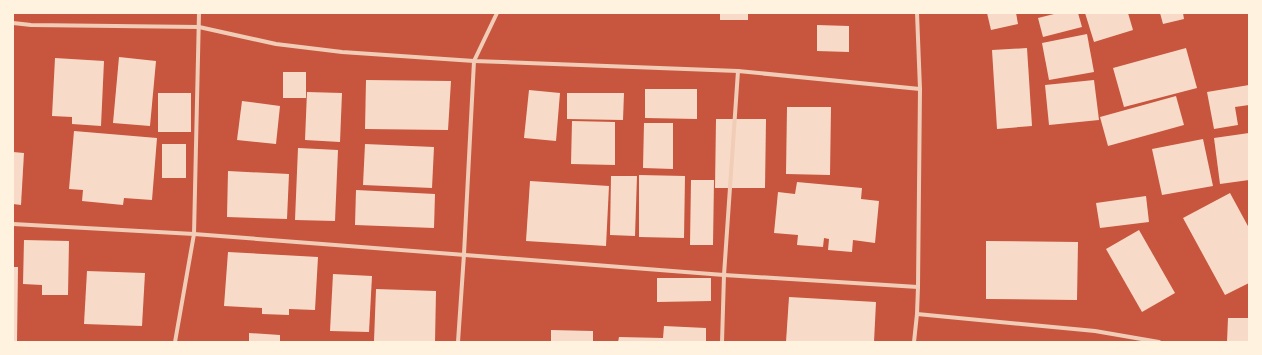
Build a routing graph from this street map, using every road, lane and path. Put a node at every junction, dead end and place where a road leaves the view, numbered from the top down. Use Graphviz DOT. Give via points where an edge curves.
graph roads {
  1 [pos="199,13"];
  2 [pos="496,13"];
  3 [pos="917,13"];
  4 [pos="13,23"];
  5 [pos="199,27"];
  6 [pos="474,61"];
  7 [pos="738,72"];
  8 [pos="920,89"];
  9 [pos="13,224"];
  10 [pos="194,234"];
  11 [pos="464,254"];
  12 [pos="724,275"];
  13 [pos="918,287"];
  14 [pos="917,314"];
  15 [pos="175,342"];
  16 [pos="458,342"];
  17 [pos="722,342"];
  18 [pos="914,342"];
  19 [pos="1160,342"];
  1 -- 5 [label="street"];
  2 -- 6 [label="street"];
  3 -- 8 [label="street"];
  4 -- 5 [label="street"];
  5 -- 6 [label="street" via="276,44 342,52"];
  5 -- 10 [label="street"];
  6 -- 7 [label="street"];
  6 -- 11 [label="street"];
  7 -- 8 [label="street"];
  7 -- 12 [label="street"];
  8 -- 13 [label="street"];
  9 -- 10 [label="street"];
  10 -- 11 [label="street"];
  10 -- 15 [label="street"];
  11 -- 12 [label="street"];
  11 -- 16 [label="street"];
  12 -- 13 [label="street"];
  12 -- 17 [label="street"];
  13 -- 14 [label="street"];
  14 -- 18 [label="street"];
  14 -- 19 [label="street" via="1095,331"];
}
